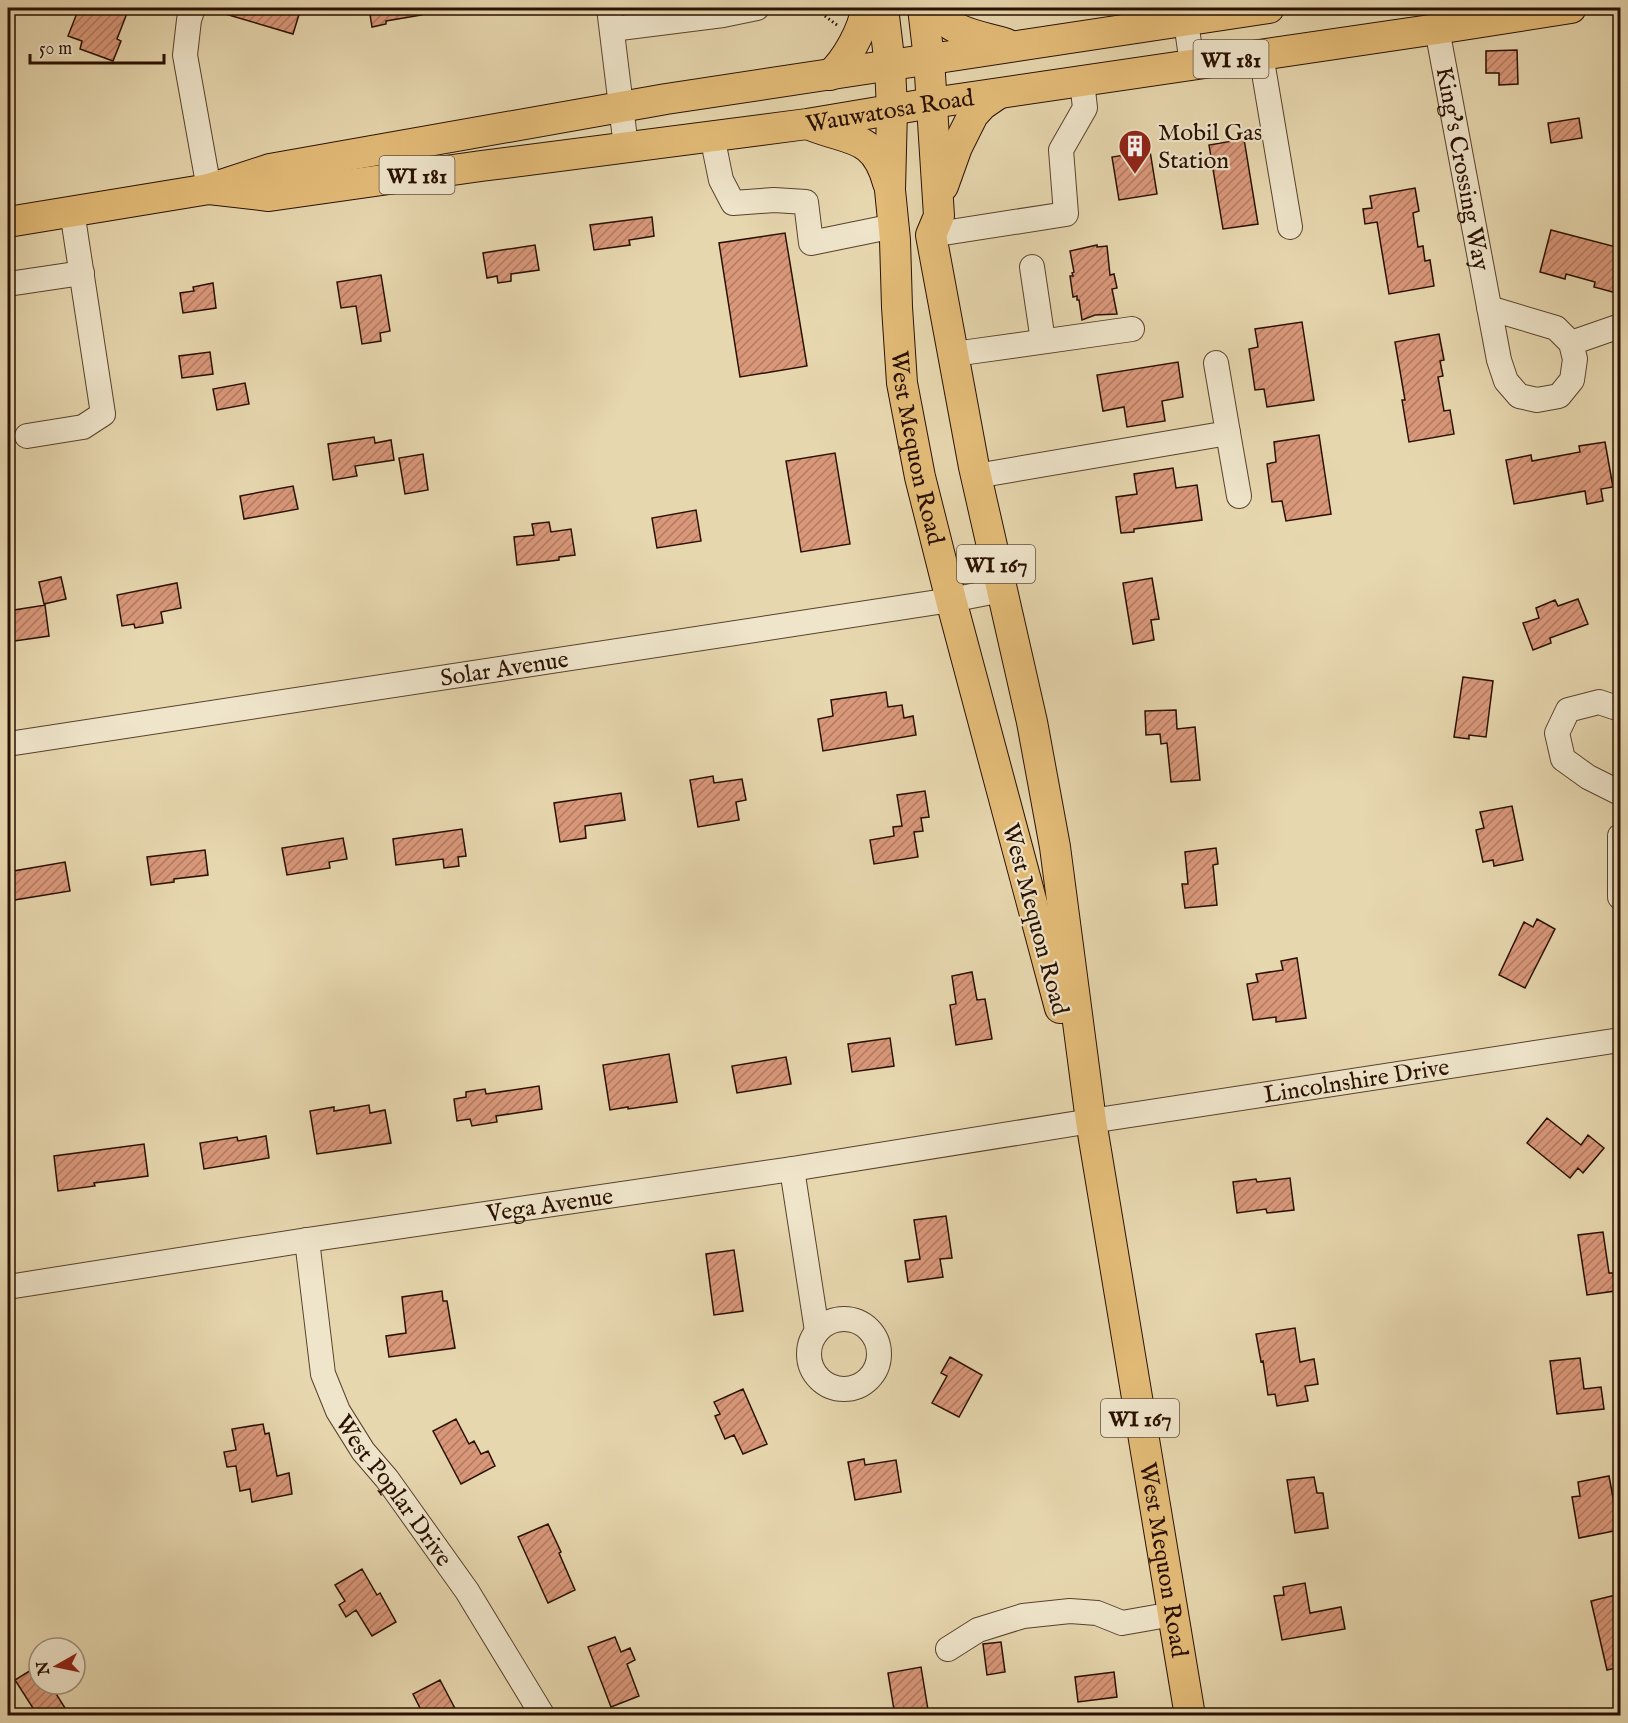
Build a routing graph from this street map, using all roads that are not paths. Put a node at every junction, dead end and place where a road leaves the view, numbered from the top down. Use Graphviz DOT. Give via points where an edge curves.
graph roads {
  1 [pos="193,8"];
  2 [pos="758,8"];
  3 [pos="866,8"];
  4 [pos="883,8"];
  5 [pos="901,8"];
  6 [pos="923,8"];
  7 [pos="933,8"];
  8 [pos="1269,8"];
  9 [pos="1571,8"];
  10 [pos="1186,14"];
  11 [pos="611,19"];
  12 [pos="1437,29"];
  13 [pos="1016,47"];
  14 [pos="1261,55"];
  15 [pos="1192,64"];
  16 [pos="830,75"];
  17 [pos="1082,81"];
  18 [pos="910,84"];
  19 [pos="998,94"];
  20 [pos="621,106"];
  21 [pos="807,124"];
  22 [pos="712,136"];
  23 [pos="680,140"];
  24 [pos="626,147"];
  25 [pos="208,189"];
  26 [pos="891,190"];
  27 [pos="938,194"];
  28 [pos="72,211"];
  29 [pos="8,222"];
  30 [pos="1290,227"];
  31 [pos="894,233"];
  32 [pos="931,235"];
  33 [pos="1032,267"];
  34 [pos="82,273"];
  35 [pos="8,284"];
  36 [pos="1489,308"];
  37 [pos="1620,326"];
  38 [pos="1132,329"];
  39 [pos="1043,341"];
  40 [pos="1570,343"];
  41 [pos="954,354"];
  42 [pos="1216,363"];
  43 [pos="1228,433"];
  44 [pos="27,436"];
  45 [pos="976,476"];
  46 [pos="1239,496"];
  47 [pos="1002,591"];
  48 [pos="951,600"];
  49 [pos="1620,709"];
  50 [pos="8,744"];
  51 [pos="1620,793"];
  52 [pos="1620,836"];
  53 [pos="1620,897"];
  54 [pos="1620,1040"];
  55 [pos="1091,1121"];
  56 [pos="792,1169"];
  57 [pos="307,1240"];
  58 [pos="8,1287"];
  59 [pos="817,1331"];
  60 [pos="1173,1614"];
  61 [pos="948,1650"];
  62 [pos="543,1716"];
  63 [pos="1190,1716"];
  1 -- 25 [label="street" via="185,55"];
  2 -- 11 [label="street" via="723,15"];
  3 -- 16 [label="main road" via="847,56"];
  4 -- 18 [label="main road, West Mequon Road / WI 167"];
  5 -- 18 [label="main road"];
  6 -- 18 [label="main road, West Mequon Road / WI 167"];
  7 -- 13 [label="main road" via="949,25"];
  8 -- 10 [label="main road, Wauwatosa Road / WI 181"];
  9 -- 12 [label="main road, Wauwatosa Road / WI 181"];
  10 -- 13 [label="main road, Wauwatosa Road / WI 181"];
  10 -- 15 [label="street"];
  10 -- 18 [label="main road" via="1118,48"];
  11 -- 20 [label="street"];
  12 -- 14 [label="main road, Wauwatosa Road / WI 181"];
  12 -- 36 [label="street, King's Crossing Way"];
  13 -- 18 [label="main road, Wauwatosa Road / WI 181"];
  14 -- 15 [label="main road, Wauwatosa Road / WI 181"];
  14 -- 30 [label="street"];
  15 -- 17 [label="main road, Wauwatosa Road / WI 181"];
  16 -- 18 [label="main road, Wauwatosa Road / WI 181"];
  16 -- 20 [label="main road, Wauwatosa Road / WI 181"];
  17 -- 19 [label="main road, Wauwatosa Road / WI 181"];
  17 -- 32 [label="street" via="1085,108 1061,150 1066,214"];
  18 -- 19 [label="main road, Wauwatosa Road / WI 181"];
  18 -- 21 [label="main road, Wauwatosa Road / WI 181"];
  18 -- 23 [label="main road" via="862,97 761,114"];
  18 -- 26 [label="main road, West Mequon Road / WI 167"];
  18 -- 27 [label="main road, West Mequon Road / WI 167"];
  18 -- 32 [label="main road" via="924,212"];
  19 -- 27 [label="main road" via="969,121"];
  20 -- 24 [label="street"];
  20 -- 25 [label="main road, Wauwatosa Road / WI 181" via="270,169"];
  21 -- 22 [label="main road, Wauwatosa Road / WI 181"];
  21 -- 26 [label="main road" via="874,151"];
  22 -- 23 [label="main road, Wauwatosa Road / WI 181"];
  22 -- 31 [label="street" via="721,180 733,203 806,202 811,243"];
  23 -- 24 [label="main road, Wauwatosa Road / WI 181"];
  24 -- 25 [label="main road, Wauwatosa Road / WI 181" via="269,196"];
  25 -- 28 [label="main road, Wauwatosa Road / WI 181"];
  26 -- 31 [label="main road, West Mequon Road / WI 167"];
  27 -- 32 [label="main road, West Mequon Road / WI 167" via="939,216"];
  28 -- 29 [label="main road, Wauwatosa Road / WI 181"];
  28 -- 34 [label="street"];
  31 -- 32 [label="main road"];
  31 -- 48 [label="main road, West Mequon Road / WI 167" via="902,383 920,477"];
  32 -- 41 [label="main road, West Mequon Road / WI 167"];
  33 -- 39 [label="street"];
  34 -- 35 [label="street"];
  34 -- 44 [label="street" via="103,414 83,427"];
  36 -- 40 [label="street" via="1556,328"];
  36 -- 40 [label="street, King's Crossing Way" via="1506,381 1519,396 1537,400 1559,396 1572,380 1575,359"];
  37 -- 40 [label="street"];
  38 -- 39 [label="street"];
  39 -- 41 [label="street"];
  41 -- 45 [label="main road, West Mequon Road / WI 167"];
  42 -- 43 [label="street"];
  43 -- 45 [label="street"];
  43 -- 46 [label="street"];
  45 -- 47 [label="main road, West Mequon Road / WI 167"];
  47 -- 48 [label="street, Solar Avenue"];
  47 -- 55 [label="main road, West Mequon Road / WI 167" via="1055,847"];
  48 -- 50 [label="street, Solar Avenue"];
  48 -- 55 [label="main road, West Mequon Road / WI 167"];
  49 -- 51 [label="street" via="1599,702 1568,710 1557,733 1563,759"];
  52 -- 53 [label="street"];
  54 -- 55 [label="street, Lincolnshire Drive"];
  55 -- 56 [label="street, Vega Avenue"];
  55 -- 60 [label="main road, West Mequon Road / WI 167"];
  56 -- 57 [label="street, Vega Avenue"];
  56 -- 59 [label="street"];
  57 -- 58 [label="street, Vega Avenue"];
  57 -- 62 [label="street, West Poplar Drive" via="323,1374 338,1411 467,1592"];
  60 -- 61 [label="street" via="1122,1623 1097,1613 1070,1611 1023,1616 978,1630"];
  60 -- 63 [label="main road, West Mequon Road / WI 167"];
}
